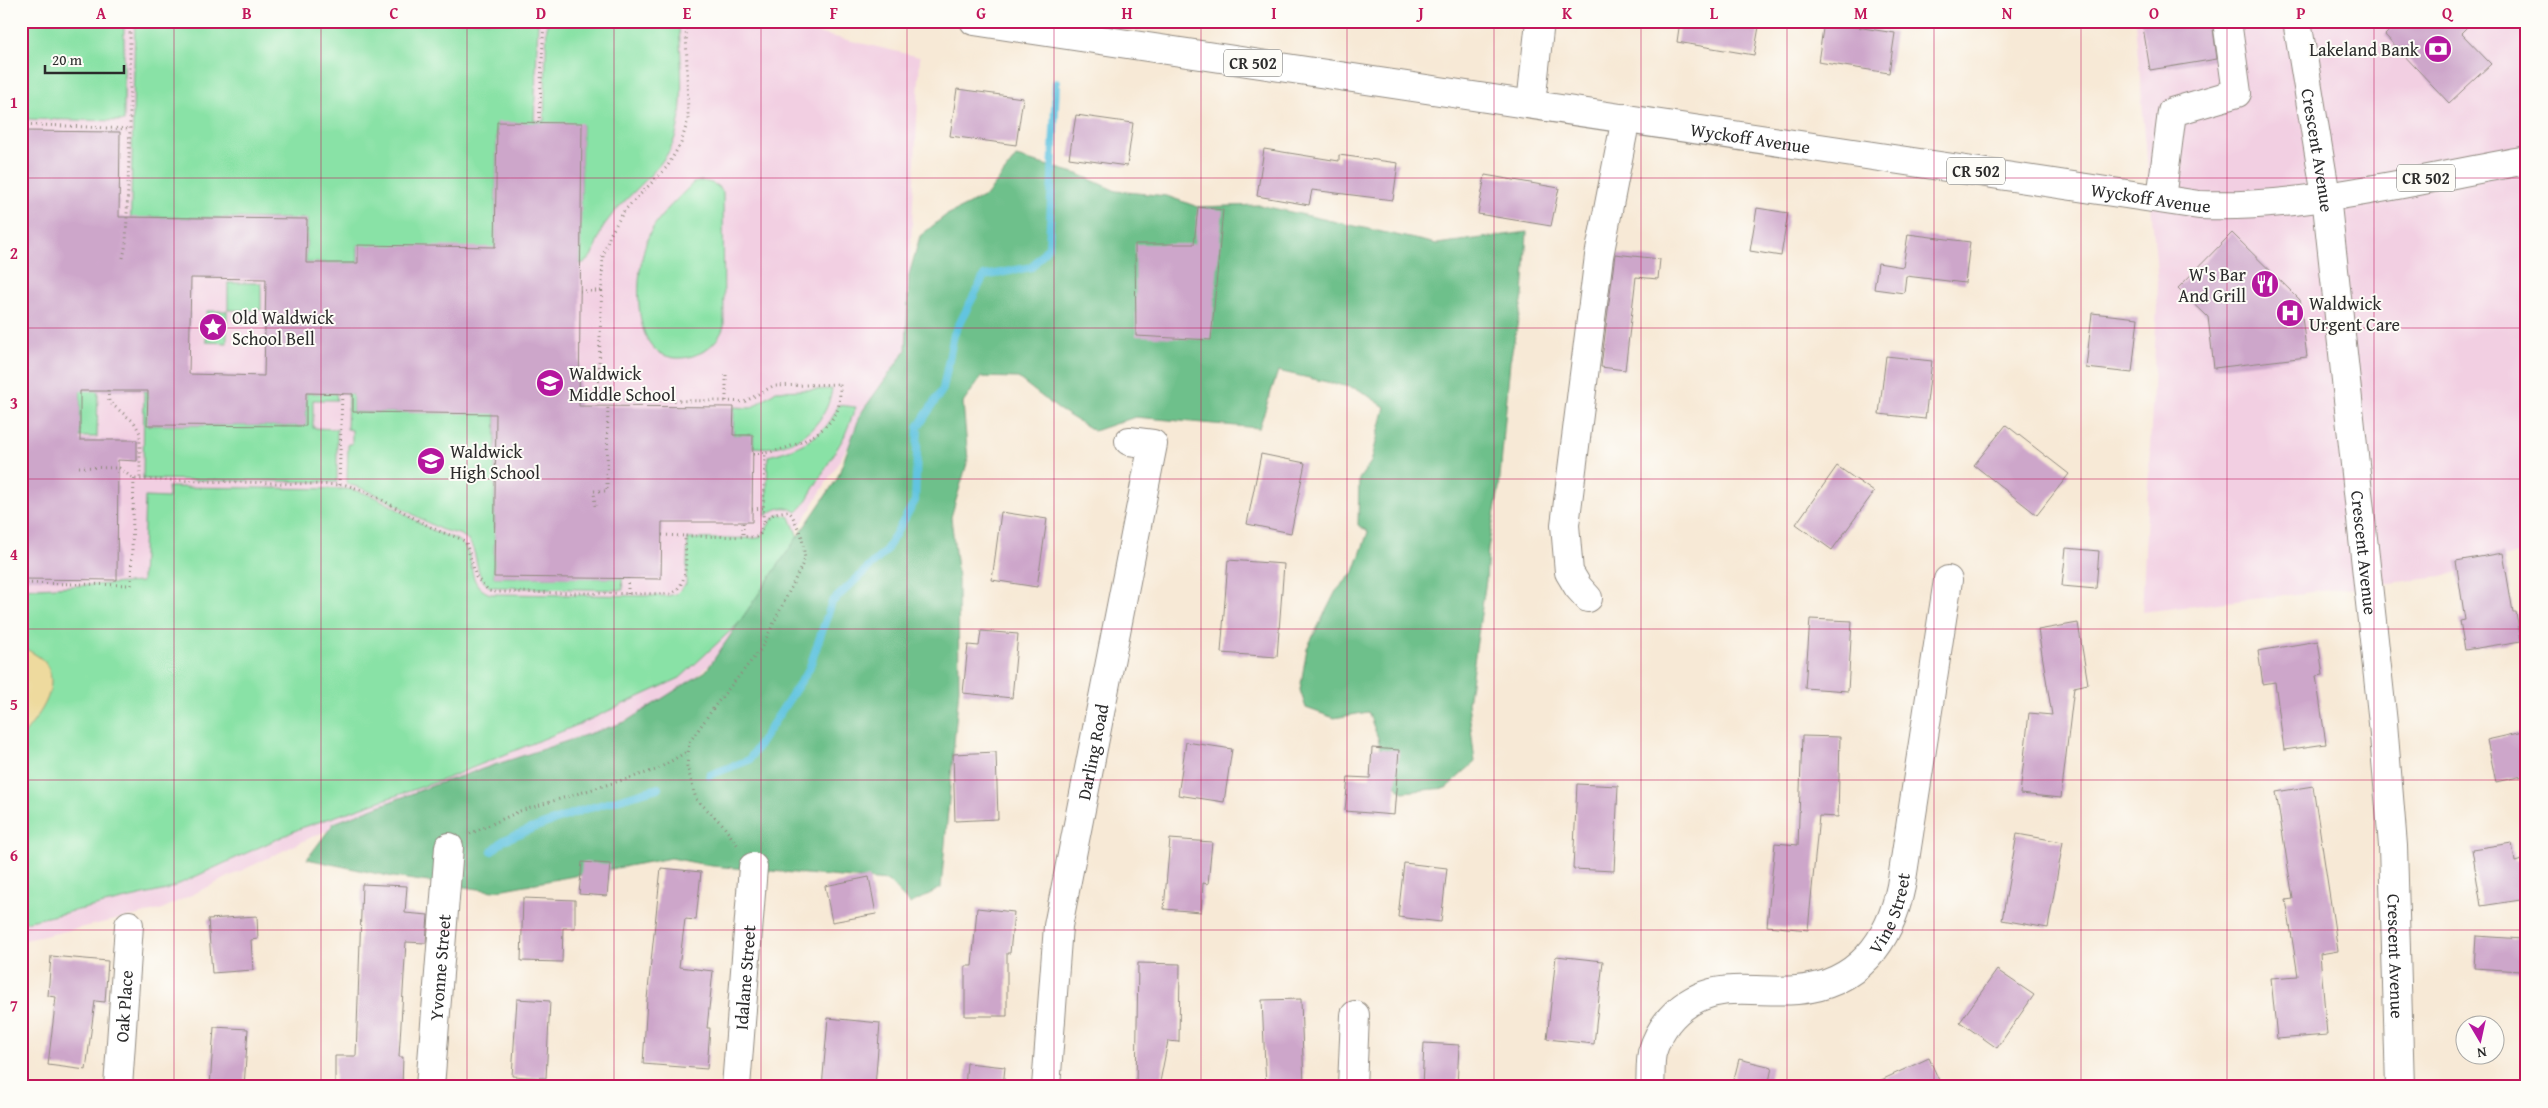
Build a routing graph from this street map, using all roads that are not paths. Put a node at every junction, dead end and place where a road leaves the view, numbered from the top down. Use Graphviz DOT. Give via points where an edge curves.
graph roads {
  1 [pos="974,21"];
  2 [pos="1540,21"];
  3 [pos="2227,21"];
  4 [pos="2298,21"];
  5 [pos="1532,104"];
  6 [pos="1626,118"];
  7 [pos="2527,160"];
  8 [pos="2326,196"];
  9 [pos="2162,199"];
  10 [pos="1129,441"];
  11 [pos="1948,580"];
  12 [pos="1588,598"];
  13 [pos="449,847"];
  14 [pos="753,867"];
  15 [pos="129,925"];
  16 [pos="1355,1015"];
  17 [pos="118,1087"];
  18 [pos="430,1087"];
  19 [pos="736,1087"];
  20 [pos="1046,1087"];
  21 [pos="1352,1087"];
  22 [pos="1650,1087"];
  23 [pos="2400,1087"];
  1 -- 5 [label="main road, Wyckoff Avenue / CR 502"];
  2 -- 5 [label="main road"];
  3 -- 9 [label="main road" via="2237,93 2172,112"];
  4 -- 8 [label="main road, Crescent Avenue"];
  5 -- 6 [label="main road, Wyckoff Avenue / CR 502"];
  6 -- 9 [label="main road, Wyckoff Avenue / CR 502"];
  6 -- 12 [label="main road" via="1599,256 1565,525 1569,572"];
  7 -- 8 [label="main road, Wyckoff Avenue / CR 502"];
  8 -- 9 [label="main road, Wyckoff Avenue / CR 502" via="2240,206 2198,205"];
  8 -- 23 [label="main road, Crescent Avenue" via="2383,723 2393,846"];
  10 -- 20 [label="main road, Darling Road" via="1154,444 1058,926"];
  11 -- 22 [label="main road, Vine Street" via="1901,886 1896,912 1884,937 1865,960 1823,985 1798,990 1711,992 1690,1000 1660,1031 1652,1054"];
  13 -- 18 [label="main road, Yvonne Street"];
  14 -- 19 [label="main road, Idalane Street"];
  15 -- 17 [label="main road, Oak Place"];
  16 -- 21 [label="main road"];
}
